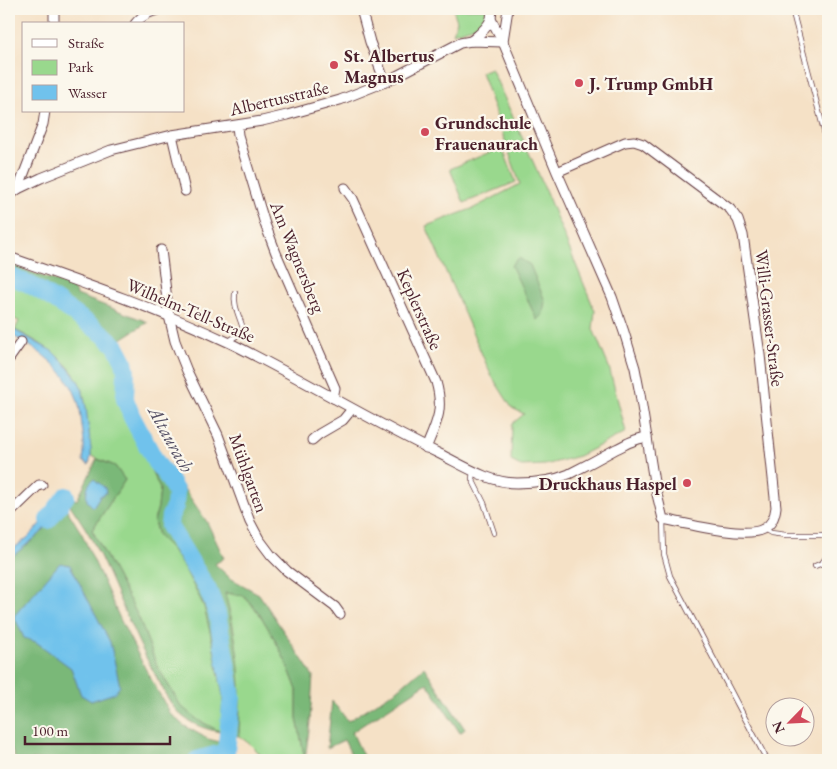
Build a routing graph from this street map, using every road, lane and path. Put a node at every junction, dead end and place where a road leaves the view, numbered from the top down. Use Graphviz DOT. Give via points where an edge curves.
graph roads {
  1 [pos="54,9"];
  2 [pos="162,9"];
  3 [pos="361,9"];
  4 [pos="492,9"];
  5 [pos="508,9"];
  6 [pos="792,9"];
  7 [pos="491,19"];
  8 [pos="54,22"];
  9 [pos="137,22"];
  10 [pos="471,41"];
  11 [pos="503,42"];
  12 [pos="385,82"];
  13 [pos="45,112"];
  14 [pos="237,126"];
  15 [pos="172,135"];
  16 [pos="828,146"];
  17 [pos="557,172"];
  18 [pos="345,188"];
  19 [pos="18,189"];
  20 [pos="185,191"];
  21 [pos="9,196"];
  22 [pos="161,250"];
  23 [pos="9,256"];
  24 [pos="235,293"];
  25 [pos="169,316"];
  26 [pos="20,342"];
  27 [pos="228,342"];
  28 [pos="9,359"];
  29 [pos="333,398"];
  30 [pos="352,409"];
  31 [pos="647,437"];
  32 [pos="312,440"];
  33 [pos="426,448"];
  34 [pos="473,470"];
  35 [pos="42,485"];
  36 [pos="9,514"];
  37 [pos="663,519"];
  38 [pos="764,529"];
  39 [pos="494,533"];
  40 [pos="828,535"];
  41 [pos="828,555"];
  42 [pos="815,566"];
  43 [pos="340,614"];
  44 [pos="767,760"];
  1 -- 8 [label="street"];
  2 -- 9 [label="street" via="148,12"];
  3 -- 12 [label="street"];
  4 -- 7 [label="street"];
  5 -- 11 [label="street"];
  6 -- 16 [label="lane"];
  7 -- 10 [label="street, Albertusstraße" via="489,25"];
  7 -- 11 [label="street"];
  10 -- 11 [label="street, Albertusstraße"];
  10 -- 12 [label="street, Albertusstraße"];
  11 -- 17 [label="street"];
  12 -- 14 [label="street, Albertusstraße" via="340,100"];
  13 -- 19 [label="street"];
  14 -- 15 [label="street, Albertusstraße"];
  14 -- 29 [label="street, Am Wagnersberg" via="265,224 335,388"];
  15 -- 19 [label="street, Albertusstraße" via="111,150"];
  15 -- 20 [label="street"];
  17 -- 31 [label="street" via="624,332 635,368"];
  17 -- 38 [label="street, Willi-Grasser-Straße" via="634,141 643,144 730,209 738,220 743,235 760,355 776,507 771,522"];
  18 -- 33 [label="street, Keplerstraße" via="354,200 436,382 439,412"];
  19 -- 21 [label="street, Albertusstraße"];
  22 -- 25 [label="street, Mühlgarten"];
  23 -- 25 [label="street, Wilhelm-Tell-Straße"];
  24 -- 27 [label="lane" via="235,306 243,329"];
  25 -- 27 [label="street, Wilhelm-Tell-Straße"];
  25 -- 43 [label="street, Mühlgarten" via="187,371 218,435 259,539 287,571"];
  26 -- 28 [label="street"];
  27 -- 29 [label="street, Wilhelm-Tell-Straße"];
  29 -- 30 [label="street, Wilhelm-Tell-Straße"];
  30 -- 32 [label="street" via="343,420"];
  30 -- 33 [label="street, Wilhelm-Tell-Straße"];
  31 -- 34 [label="street, Wilhelm-Tell-Straße" via="568,474 545,481 507,482"];
  31 -- 37 [label="street"];
  33 -- 34 [label="street, Wilhelm-Tell-Straße"];
  34 -- 39 [label="lane" via="472,479"];
  35 -- 36 [label="street"];
  37 -- 38 [label="street" via="734,532"];
  37 -- 44 [label="lane" via="664,554 670,576"];
  38 -- 40 [label="lane" via="786,535"];
  41 -- 42 [label="lane"];
}
